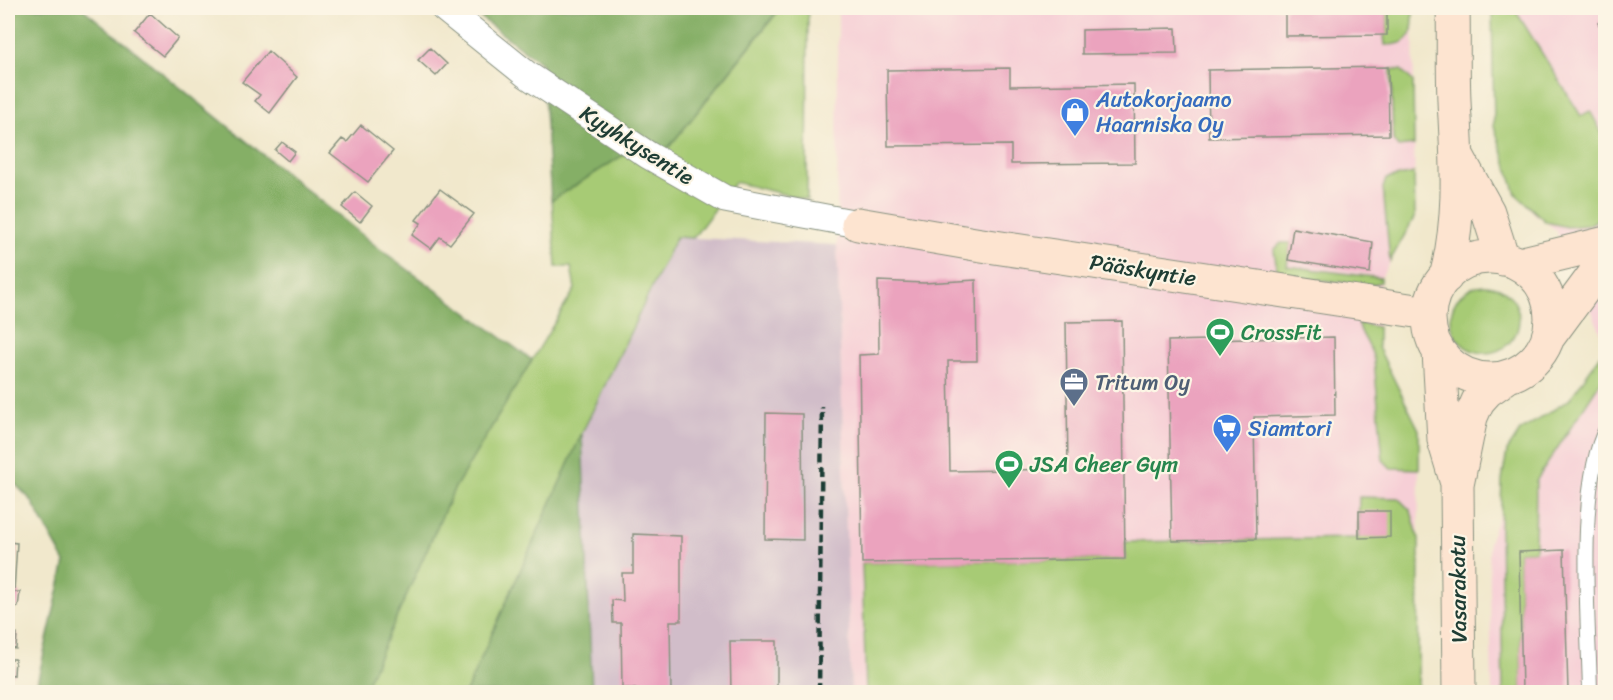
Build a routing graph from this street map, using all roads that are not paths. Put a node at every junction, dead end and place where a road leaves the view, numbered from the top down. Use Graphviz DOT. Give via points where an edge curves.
graph roads {
  1 [pos="444,8"];
  2 [pos="1453,8"];
  3 [pos="1459,159"];
  4 [pos="858,224"];
  5 [pos="1605,243"];
  6 [pos="1605,260"];
  7 [pos="1511,262"];
  8 [pos="1446,277"];
  9 [pos="1429,313"];
  10 [pos="1549,336"];
  11 [pos="1439,352"];
  12 [pos="1508,377"];
  13 [pos="1605,429"];
  14 [pos="1457,485"];
  15 [pos="1459,693"];
  16 [pos="1590,693"];
  1 -- 4 [label="street, Kyyhkysentie" via="526,74 648,155 725,199"];
  2 -- 3 [label="street" via="1454,116"];
  3 -- 7 [label="street"];
  3 -- 8 [label="street" via="1455,243"];
  4 -- 9 [label="street, Pääskyntie"];
  5 -- 7 [label="street"];
  6 -- 10 [label="street"];
  7 -- 8 [label="street" via="1472,260"];
  7 -- 10 [label="street" via="1535,278 1547,295 1551,309"];
  8 -- 9 [label="street"];
  9 -- 11 [label="street" via="1431,333"];
  10 -- 12 [label="street" via="1533,362"];
  11 -- 12 [label="street" via="1462,372 1476,378"];
  11 -- 14 [label="street, Vasarakatu" via="1444,440"];
  12 -- 14 [label="street, Vasarakatu" via="1478,401"];
  13 -- 16 [label="lane" via="1595,459 1589,505"];
  14 -- 15 [label="street, Vasarakatu"];
}
